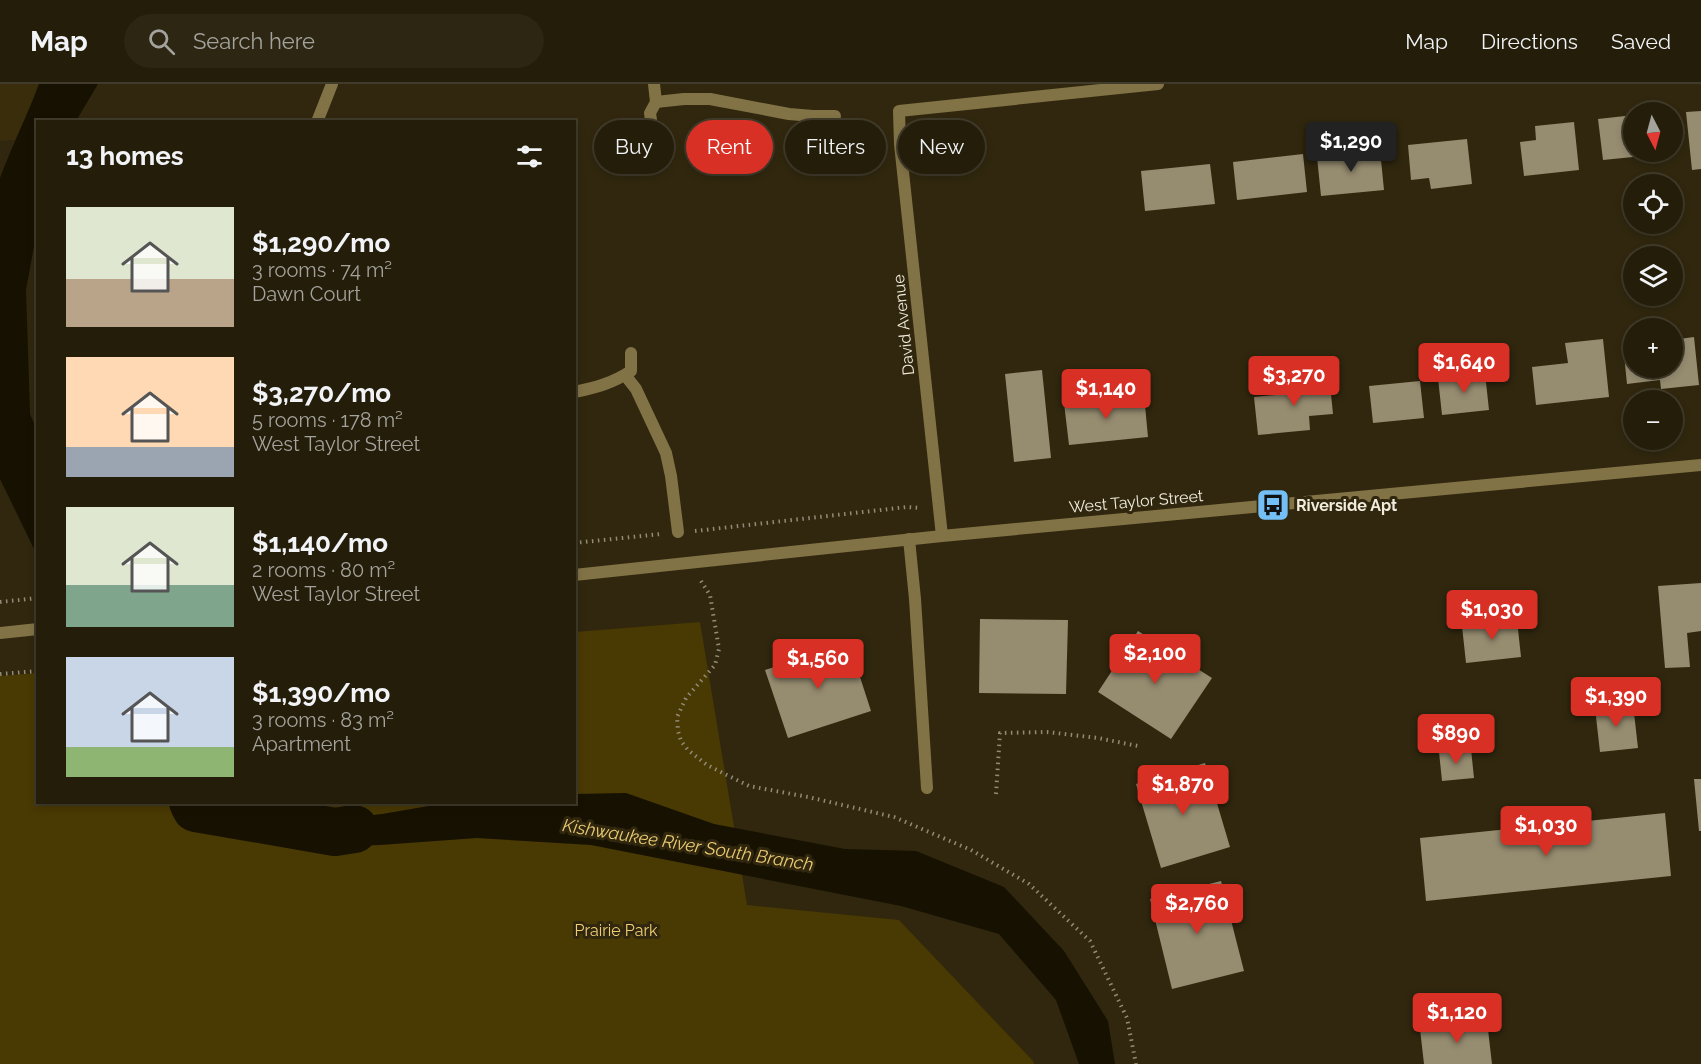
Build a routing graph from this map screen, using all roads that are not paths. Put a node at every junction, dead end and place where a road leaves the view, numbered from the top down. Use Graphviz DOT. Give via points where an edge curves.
graph roads {
  1 [pos="332,84"];
  2 [pos="654,84"];
  3 [pos="1158,84"];
  4 [pos="656,102"];
  5 [pos="835,116"];
  6 [pos="318,120"];
  7 [pos="651,120"];
  8 [pos="631,353"];
  9 [pos="625,375"];
  10 [pos="576,392"];
  11 [pos="1701,465"];
  12 [pos="678,532"];
  13 [pos="942,536"];
  14 [pos="909,539"];
  15 [pos="576,575"];
  16 [pos="36,629"];
  17 [pos="0,633"];
  18 [pos="927,788"];
  1 -- 6 [label="street"];
  2 -- 4 [label="street"];
  3 -- 13 [label="street, David Avenue" via="899,111"];
  4 -- 5 [label="street" via="710,99 789,114"];
  4 -- 7 [label="street"];
  8 -- 9 [label="street" via="631,371"];
  9 -- 10 [label="street" via="599,387"];
  9 -- 12 [label="street" via="636,389 666,453"];
  11 -- 13 [label="street, West Taylor Street"];
  13 -- 14 [label="street, West Taylor Street"];
  14 -- 15 [label="street, West Taylor Street"];
  14 -- 18 [label="street"];
  16 -- 17 [label="street"];
}
